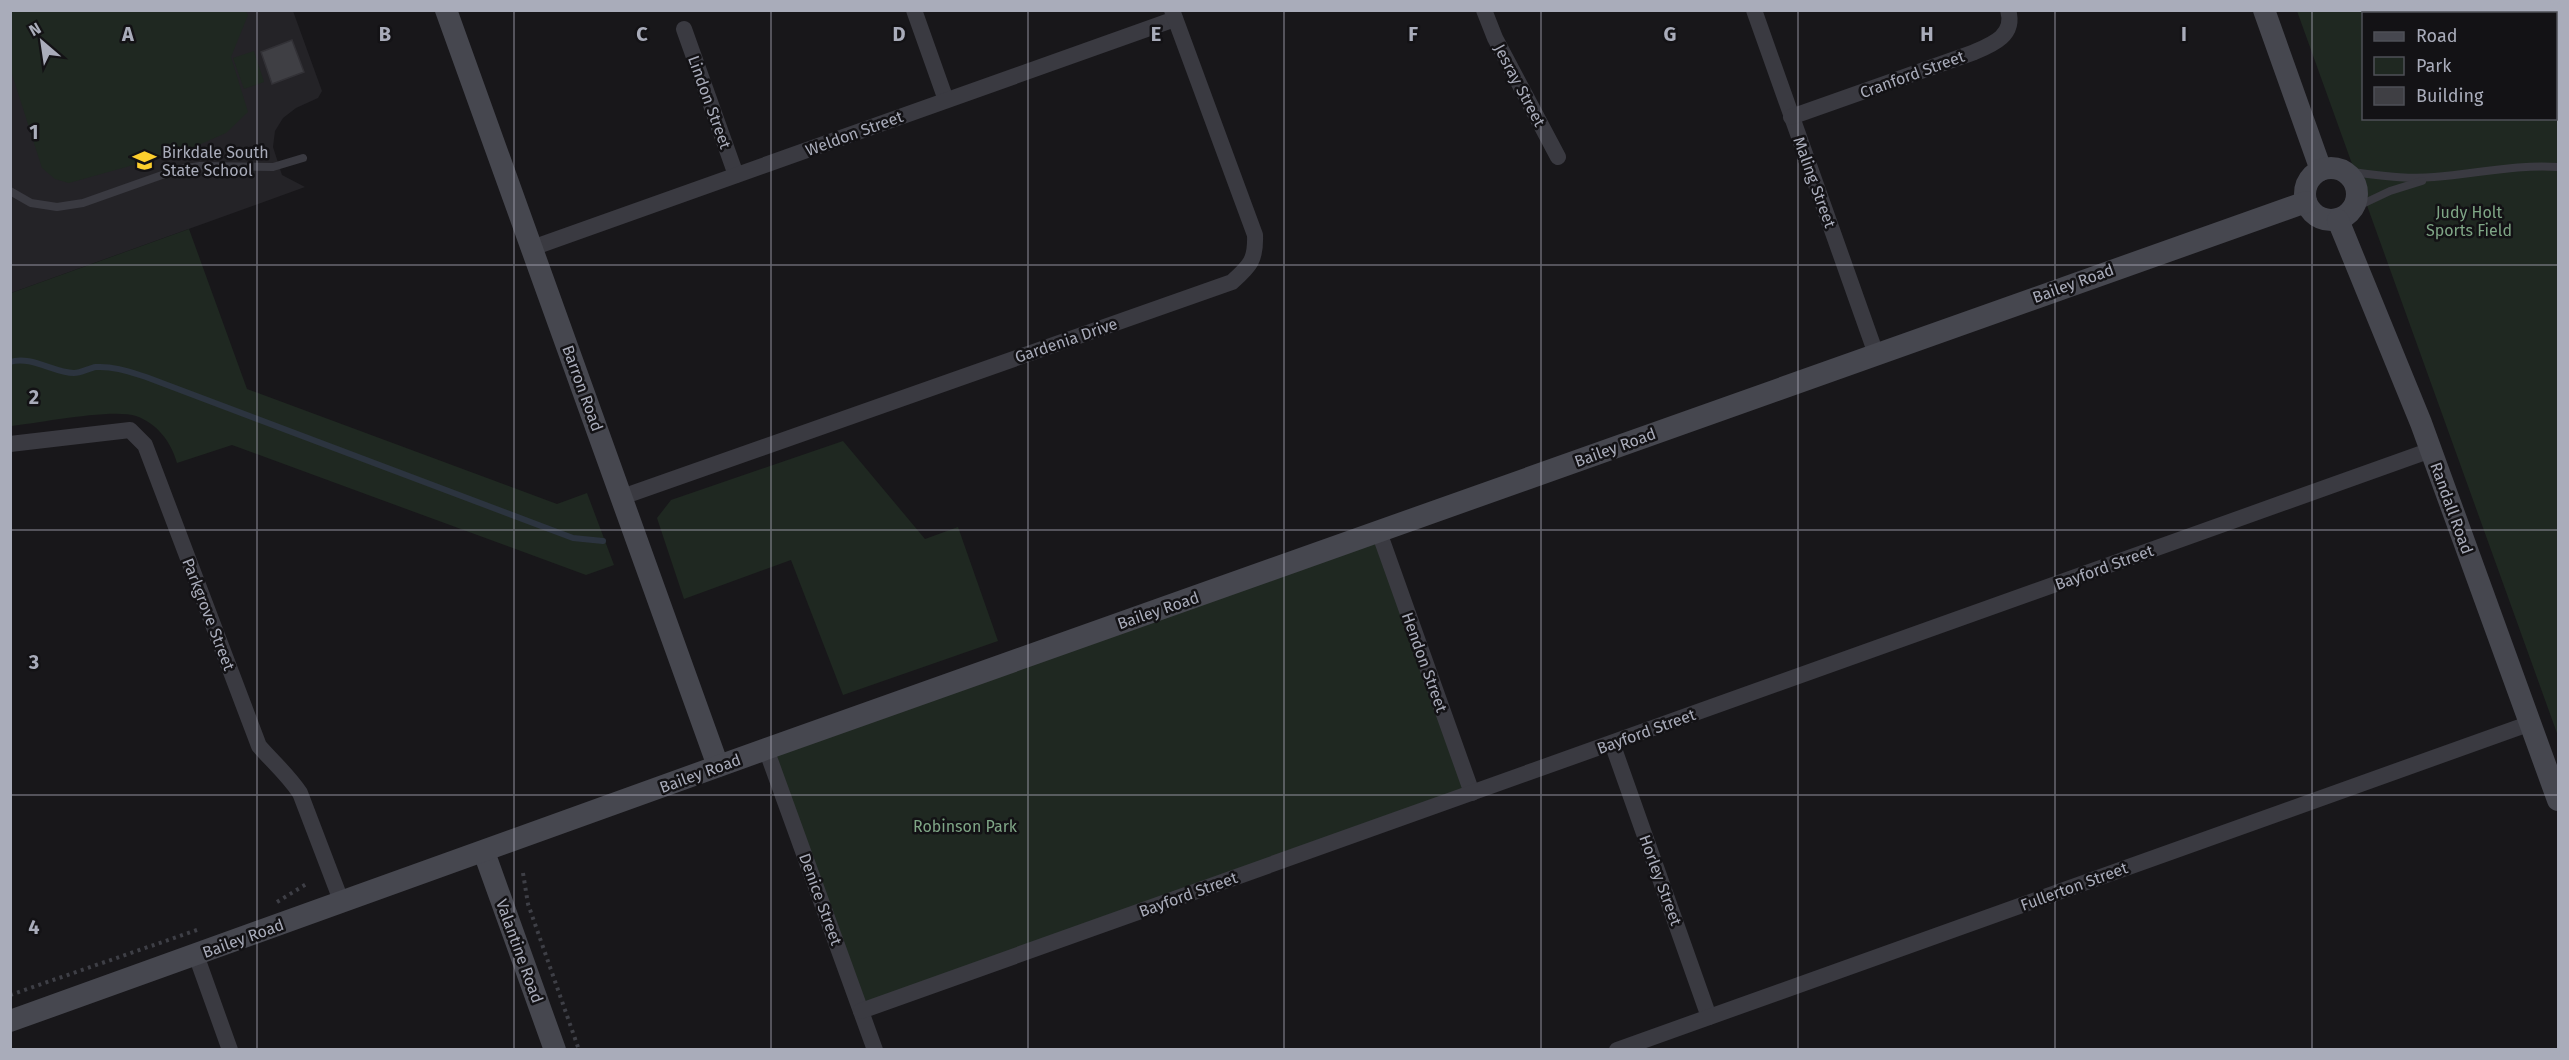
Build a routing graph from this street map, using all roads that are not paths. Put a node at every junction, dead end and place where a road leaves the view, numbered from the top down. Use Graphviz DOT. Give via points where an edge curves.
graph roads {
  1 [pos="446,10"];
  2 [pos="914,10"];
  3 [pos="1484,10"];
  4 [pos="1754,10"];
  5 [pos="2008,10"];
  6 [pos="2264,10"];
  7 [pos="1173,15"];
  8 [pos="684,29"];
  9 [pos="946,100"];
  10 [pos="1791,117"];
  11 [pos="1558,157"];
  12 [pos="303,158"];
  13 [pos="2559,167"];
  14 [pos="2332,170"];
  15 [pos="736,175"];
  16 [pos="2434,177"];
  17 [pos="10,191"];
  18 [pos="2306,202"];
  19 [pos="2346,214"];
  20 [pos="532,248"];
  21 [pos="1876,354"];
  22 [pos="10,444"];
  23 [pos="2431,450"];
  24 [pos="622,497"];
  25 [pos="1379,532"];
  26 [pos="2530,723"];
  27 [pos="1612,743"];
  28 [pos="766,749"];
  29 [pos="718,766"];
  30 [pos="1472,793"];
  31 [pos="2559,800"];
  32 [pos="484,852"];
  33 [pos="342,903"];
  34 [pos="196,956"];
  35 [pos="861,1011"];
  36 [pos="1709,1017"];
  37 [pos="10,1021"];
  38 [pos="230,1050"];
  39 [pos="555,1050"];
  40 [pos="875,1050"];
  41 [pos="1617,1050"];
  1 -- 20 [label="street, Barron Road"];
  2 -- 9 [label="street"];
  3 -- 11 [label="street, Jesray Street"];
  4 -- 10 [label="street, Maling Street"];
  5 -- 10 [label="street, Cranford Street" via="2008,31 1999,41"];
  6 -- 14 [label="street, Randall Road"];
  7 -- 9 [label="street, Weldon Street"];
  7 -- 24 [label="street, Gardenia Drive" via="1255,235 1256,254 1232,282"];
  8 -- 15 [label="street, Lindon Street"];
  9 -- 15 [label="street, Weldon Street"];
  10 -- 21 [label="street, Maling Street"];
  12 -- 17 [label="lane" via="273,167 179,169 83,203 57,207 31,203"];
  13 -- 16 [label="lane" via="2529,165"];
  14 -- 16 [label="lane" via="2393,178"];
  14 -- 18 [label="street" via="2308,181 2304,189"];
  14 -- 19 [label="street, Randall Road" via="2354,183 2357,200"];
  15 -- 20 [label="street, Weldon Street"];
  16 -- 19 [label="lane" via="2390,191"];
  18 -- 19 [label="street" via="2320,219"];
  18 -- 21 [label="street, Bailey Road"];
  19 -- 23 [label="street, Randall Road"];
  20 -- 24 [label="street, Barron Road"];
  21 -- 25 [label="street, Bailey Road"];
  22 -- 33 [label="street, Parkgrove Street" via="130,430 145,445 259,746 290,776 300,793"];
  23 -- 26 [label="street, Randall Road"];
  23 -- 27 [label="street, Bayford Street"];
  24 -- 29 [label="street, Barron Road"];
  25 -- 28 [label="street, Bailey Road"];
  25 -- 30 [label="street, Hendon Street"];
  26 -- 31 [label="street, Randall Road"];
  26 -- 36 [label="street, Fullerton Street"];
  27 -- 30 [label="street, Bayford Street"];
  27 -- 36 [label="street, Horley Street"];
  28 -- 29 [label="street, Bailey Road"];
  28 -- 35 [label="street, Denice Street"];
  29 -- 32 [label="street, Bailey Road"];
  30 -- 35 [label="street, Bayford Street"];
  32 -- 33 [label="street, Bailey Road"];
  32 -- 39 [label="street, Valantine Road"];
  33 -- 34 [label="street, Bailey Road"];
  34 -- 37 [label="street, Bailey Road"];
  34 -- 38 [label="street"];
  35 -- 40 [label="street, Denice Street"];
  36 -- 41 [label="street, Fullerton Street"];
}
